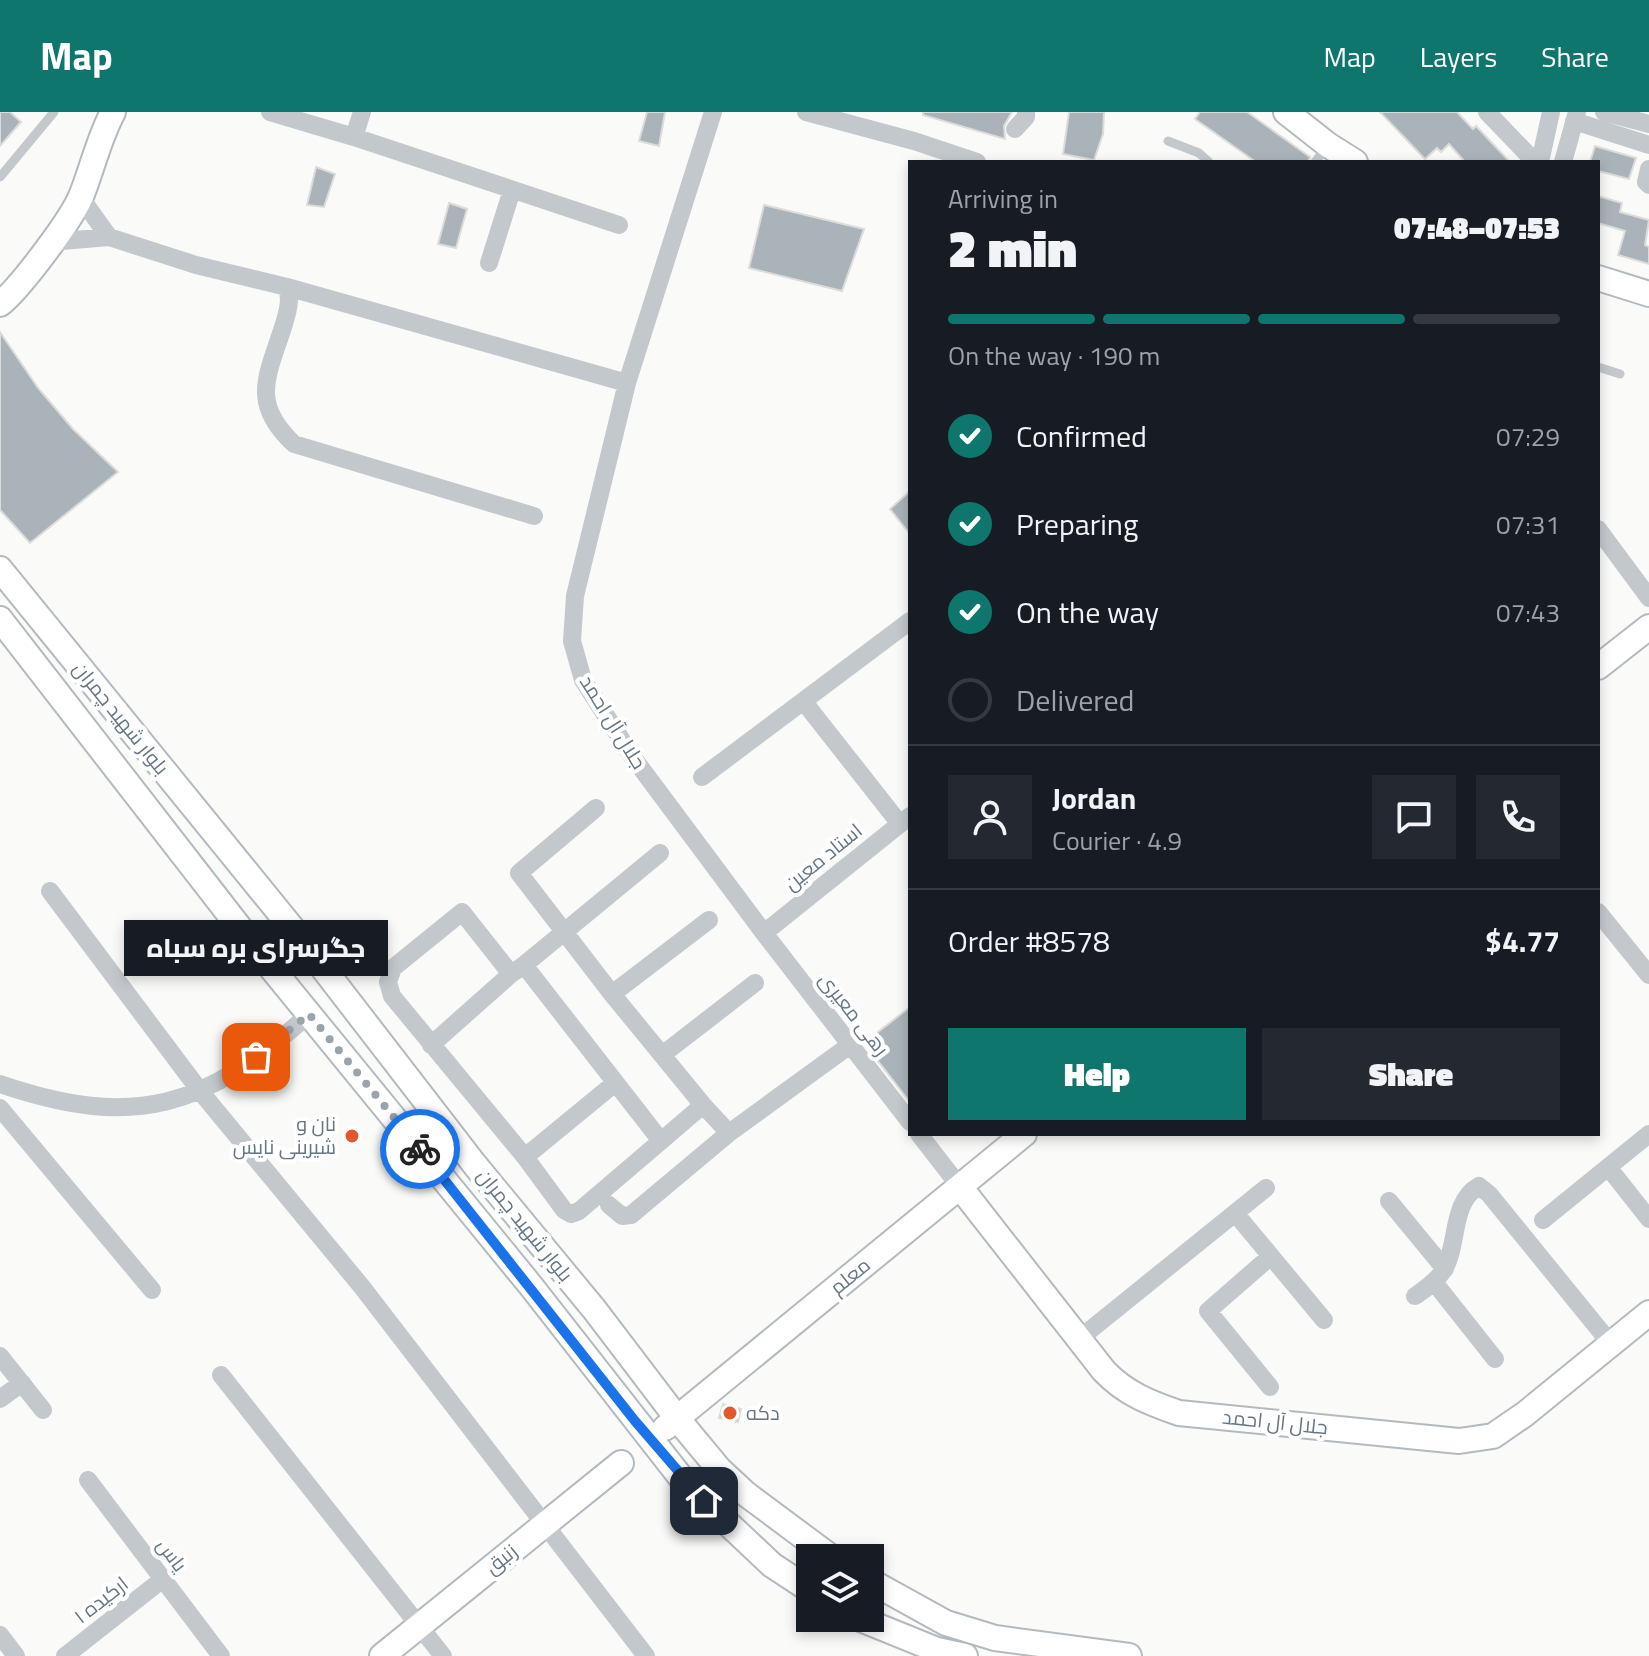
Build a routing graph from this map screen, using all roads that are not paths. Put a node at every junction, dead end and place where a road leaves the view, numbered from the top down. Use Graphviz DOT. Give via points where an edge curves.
graph roads {
  1 [pos="113,112"];
  2 [pos="270,112"];
  3 [pos="362,112"];
  4 [pos="713,112"];
  5 [pos="806,112"];
  6 [pos="1026,112"];
  7 [pos="1286,112"];
  8 [pos="1487,112"];
  9 [pos="1551,112"];
  10 [pos="1604,112"];
  11 [pos="49,114"];
  12 [pos="1576,116"];
  13 [pos="1649,124"];
  14 [pos="1015,129"];
  15 [pos="354,137"];
  16 [pos="1168,141"];
  17 [pos="1649,145"];
  18 [pos="1337,157"];
  19 [pos="971,160"];
  20 [pos="1207,160"];
  21 [pos="1536,160"];
  22 [pos="1539,160"];
  23 [pos="1564,160"];
  24 [pos="1649,169"];
  25 [pos="0,177"];
  26 [pos="1649,185"];
  27 [pos="512,190"];
  28 [pos="81,198"];
  29 [pos="619,225"];
  30 [pos="109,237"];
  31 [pos="50,242"];
  32 [pos="489,263"];
  33 [pos="1600,279"];
  34 [pos="287,287"];
  35 [pos="1649,294"];
  36 [pos="0,304"];
  37 [pos="1600,368"];
  38 [pos="1620,374"];
  39 [pos="627,383"];
  40 [pos="534,516"];
  41 [pos="1600,532"];
  42 [pos="0,569"];
  43 [pos="1649,598"];
  44 [pos="0,619"];
  45 [pos="908,623"];
  46 [pos="1649,627"];
  47 [pos="1600,665"];
  48 [pos="804,702"];
  49 [pos="702,777"];
  50 [pos="596,808"];
  51 [pos="905,820"];
  52 [pos="660,853"];
  53 [pos="50,891"];
  54 [pos="1600,914"];
  55 [pos="709,920"];
  56 [pos="764,933"];
  57 [pos="564,934"];
  58 [pos="518,970"];
  59 [pos="1649,975"];
  60 [pos="755,983"];
  61 [pos="612,994"];
  62 [pos="309,1014"];
  63 [pos="431,1045"];
  64 [pos="850,1045"];
  65 [pos="662,1055"];
  66 [pos="615,1083"];
  67 [pos="0,1084"];
  68 [pos="200,1091"];
  69 [pos="703,1105"];
  70 [pos="0,1108"];
  71 [pos="908,1119"];
  72 [pos="729,1133"];
  73 [pos="1649,1134"];
  74 [pos="921,1136"];
  75 [pos="1022,1136"];
  76 [pos="661,1141"];
  77 [pos="525,1157"];
  78 [pos="1608,1167"];
  79 [pos="960,1187"];
  80 [pos="1266,1188"];
  81 [pos="1389,1201"];
  82 [pos="609,1205"];
  83 [pos="1235,1213"];
  84 [pos="1649,1219"];
  85 [pos="1543,1220"];
  86 [pos="1271,1256"];
  87 [pos="1440,1275"];
  88 [pos="152,1290"];
  89 [pos="1415,1296"];
  90 [pos="1649,1313"];
  91 [pos="1324,1320"];
  92 [pos="1079,1339"];
  93 [pos="1611,1344"];
  94 [pos="0,1356"];
  95 [pos="1495,1359"];
  96 [pos="221,1375"];
  97 [pos="22,1383"];
  98 [pos="1270,1387"];
  99 [pos="0,1399"];
  100 [pos="43,1410"];
  101 [pos="676,1418"];
  102 [pos="652,1440"];
  103 [pos="621,1463"];
  104 [pos="88,1480"];
  105 [pos="546,1523"];
  106 [pos="813,1544"];
  107 [pos="163,1579"];
  108 [pos="796,1581"];
  109 [pos="884,1589"];
  110 [pos="418,1625"];
  111 [pos="884,1629"];
  112 [pos="0,1635"];
  113 [pos="902,1637"];
  114 [pos="16,1656"];
  115 [pos="65,1656"];
  116 [pos="221,1656"];
  117 [pos="382,1656"];
  118 [pos="443,1656"];
  119 [pos="646,1656"];
  120 [pos="918,1656"];
  121 [pos="965,1656"];
  122 [pos="1129,1656"];
  1 -- 28 [label="main road"];
  2 -- 15 [label="street"];
  3 -- 15 [label="street"];
  4 -- 39 [label="street, جلال آل احمد"];
  5 -- 19 [label="street"];
  6 -- 14 [label="street"];
  7 -- 18 [label="main road"];
  8 -- 21 [label="street"];
  9 -- 22 [label="street"];
  10 -- 13 [label="street"];
  11 -- 25 [label="lane"];
  12 -- 17 [label="street"];
  12 -- 23 [label="street"];
  15 -- 27 [label="street"];
  16 -- 20 [label="lane"];
  24 -- 26 [label="street"];
  27 -- 29 [label="street"];
  27 -- 32 [label="street"];
  28 -- 30 [label="street"];
  28 -- 31 [label="main road"];
  30 -- 31 [label="street"];
  30 -- 34 [label="street"];
  31 -- 36 [label="main road"];
  33 -- 35 [label="main road"];
  34 -- 39 [label="street"];
  34 -- 40 [label="street" via="291,301 266,379 267,405 273,422 294,444"];
  37 -- 38 [label="lane"];
  39 -- 56 [label="street, جلال آل احمد" via="575,596 572,641 583,680 632,756"];
  41 -- 43 [label="street"];
  42 -- 101 [label="main road, بلوار شهید چمران" via="292,928"];
  44 -- 62 [label="main road, بلوار شهید چمران"];
  45 -- 48 [label="street"];
  46 -- 47 [label="main road"];
  48 -- 49 [label="street"];
  48 -- 51 [label="street"];
  50 -- 57 [label="street" via="519,873"];
  51 -- 56 [label="street, استاد معین"];
  52 -- 57 [label="street"];
  53 -- 68 [label="street"];
  54 -- 59 [label="street"];
  55 -- 61 [label="street"];
  56 -- 64 [label="street, رهی معیری"];
  57 -- 58 [label="street"];
  57 -- 61 [label="street"];
  58 -- 63 [label="street"];
  58 -- 63 [label="street" via="462,912 393,968 388,982 392,996"];
  58 -- 66 [label="street"];
  60 -- 65 [label="street"];
  61 -- 65 [label="street"];
  62 -- 68 [label="street" via="279,1041"];
  62 -- 102 [label="main road, بلوار شهید چمران"];
  63 -- 77 [label="street"];
  64 -- 71 [label="street, رهی معیری"];
  64 -- 72 [label="street"];
  65 -- 69 [label="street"];
  66 -- 76 [label="street"];
  66 -- 77 [label="street"];
  67 -- 68 [label="street" via="75,1106 132,1107 172,1102"];
  68 -- 105 [label="street"];
  69 -- 72 [label="street"];
  69 -- 76 [label="street"];
  70 -- 88 [label="street"];
  72 -- 82 [label="street" via="631,1215 622,1216"];
  73 -- 78 [label="street"];
  74 -- 79 [label="street"];
  75 -- 79 [label="main road, معلم"];
  76 -- 77 [label="street" via="571,1214"];
  78 -- 84 [label="street"];
  78 -- 85 [label="street"];
  79 -- 92 [label="main road, جلال آل احمد"];
  79 -- 101 [label="main road, معلم"];
  80 -- 83 [label="street"];
  81 -- 87 [label="street"];
  83 -- 86 [label="street"];
  83 -- 92 [label="street"];
  86 -- 91 [label="street"];
  86 -- 98 [label="street" via="1208,1311"];
  87 -- 89 [label="street"];
  87 -- 93 [label="street" via="1461,1208 1479,1186"];
  87 -- 95 [label="street"];
  90 -- 93 [label="main road, جلال آل احمد"];
  92 -- 93 [label="main road, جلال آل احمد" via="1121,1388 1179,1413 1459,1441 1493,1436"];
  94 -- 97 [label="street"];
  96 -- 110 [label="street"];
  97 -- 99 [label="street"];
  97 -- 100 [label="street"];
  101 -- 102 [label="main road, معلم"];
  101 -- 106 [label="main road, بلوار شهید چمران" via="746,1494"];
  102 -- 108 [label="main road, بلوار شهید چمران" via="686,1484 772,1565"];
  103 -- 105 [label="main road, زنبق"];
  104 -- 107 [label="street, یاس"];
  105 -- 110 [label="main road, زنبق"];
  105 -- 119 [label="street"];
  107 -- 115 [label="street, ارکیده ۱"];
  107 -- 116 [label="street, یاس"];
  109 -- 122 [label="main road" via="946,1623 995,1638"];
  110 -- 117 [label="main road, زنبق"];
  110 -- 118 [label="street"];
  111 -- 113 [label="main road"];
  112 -- 114 [label="street"];
  113 -- 120 [label="main road"];
  113 -- 121 [label="main road"];
}
